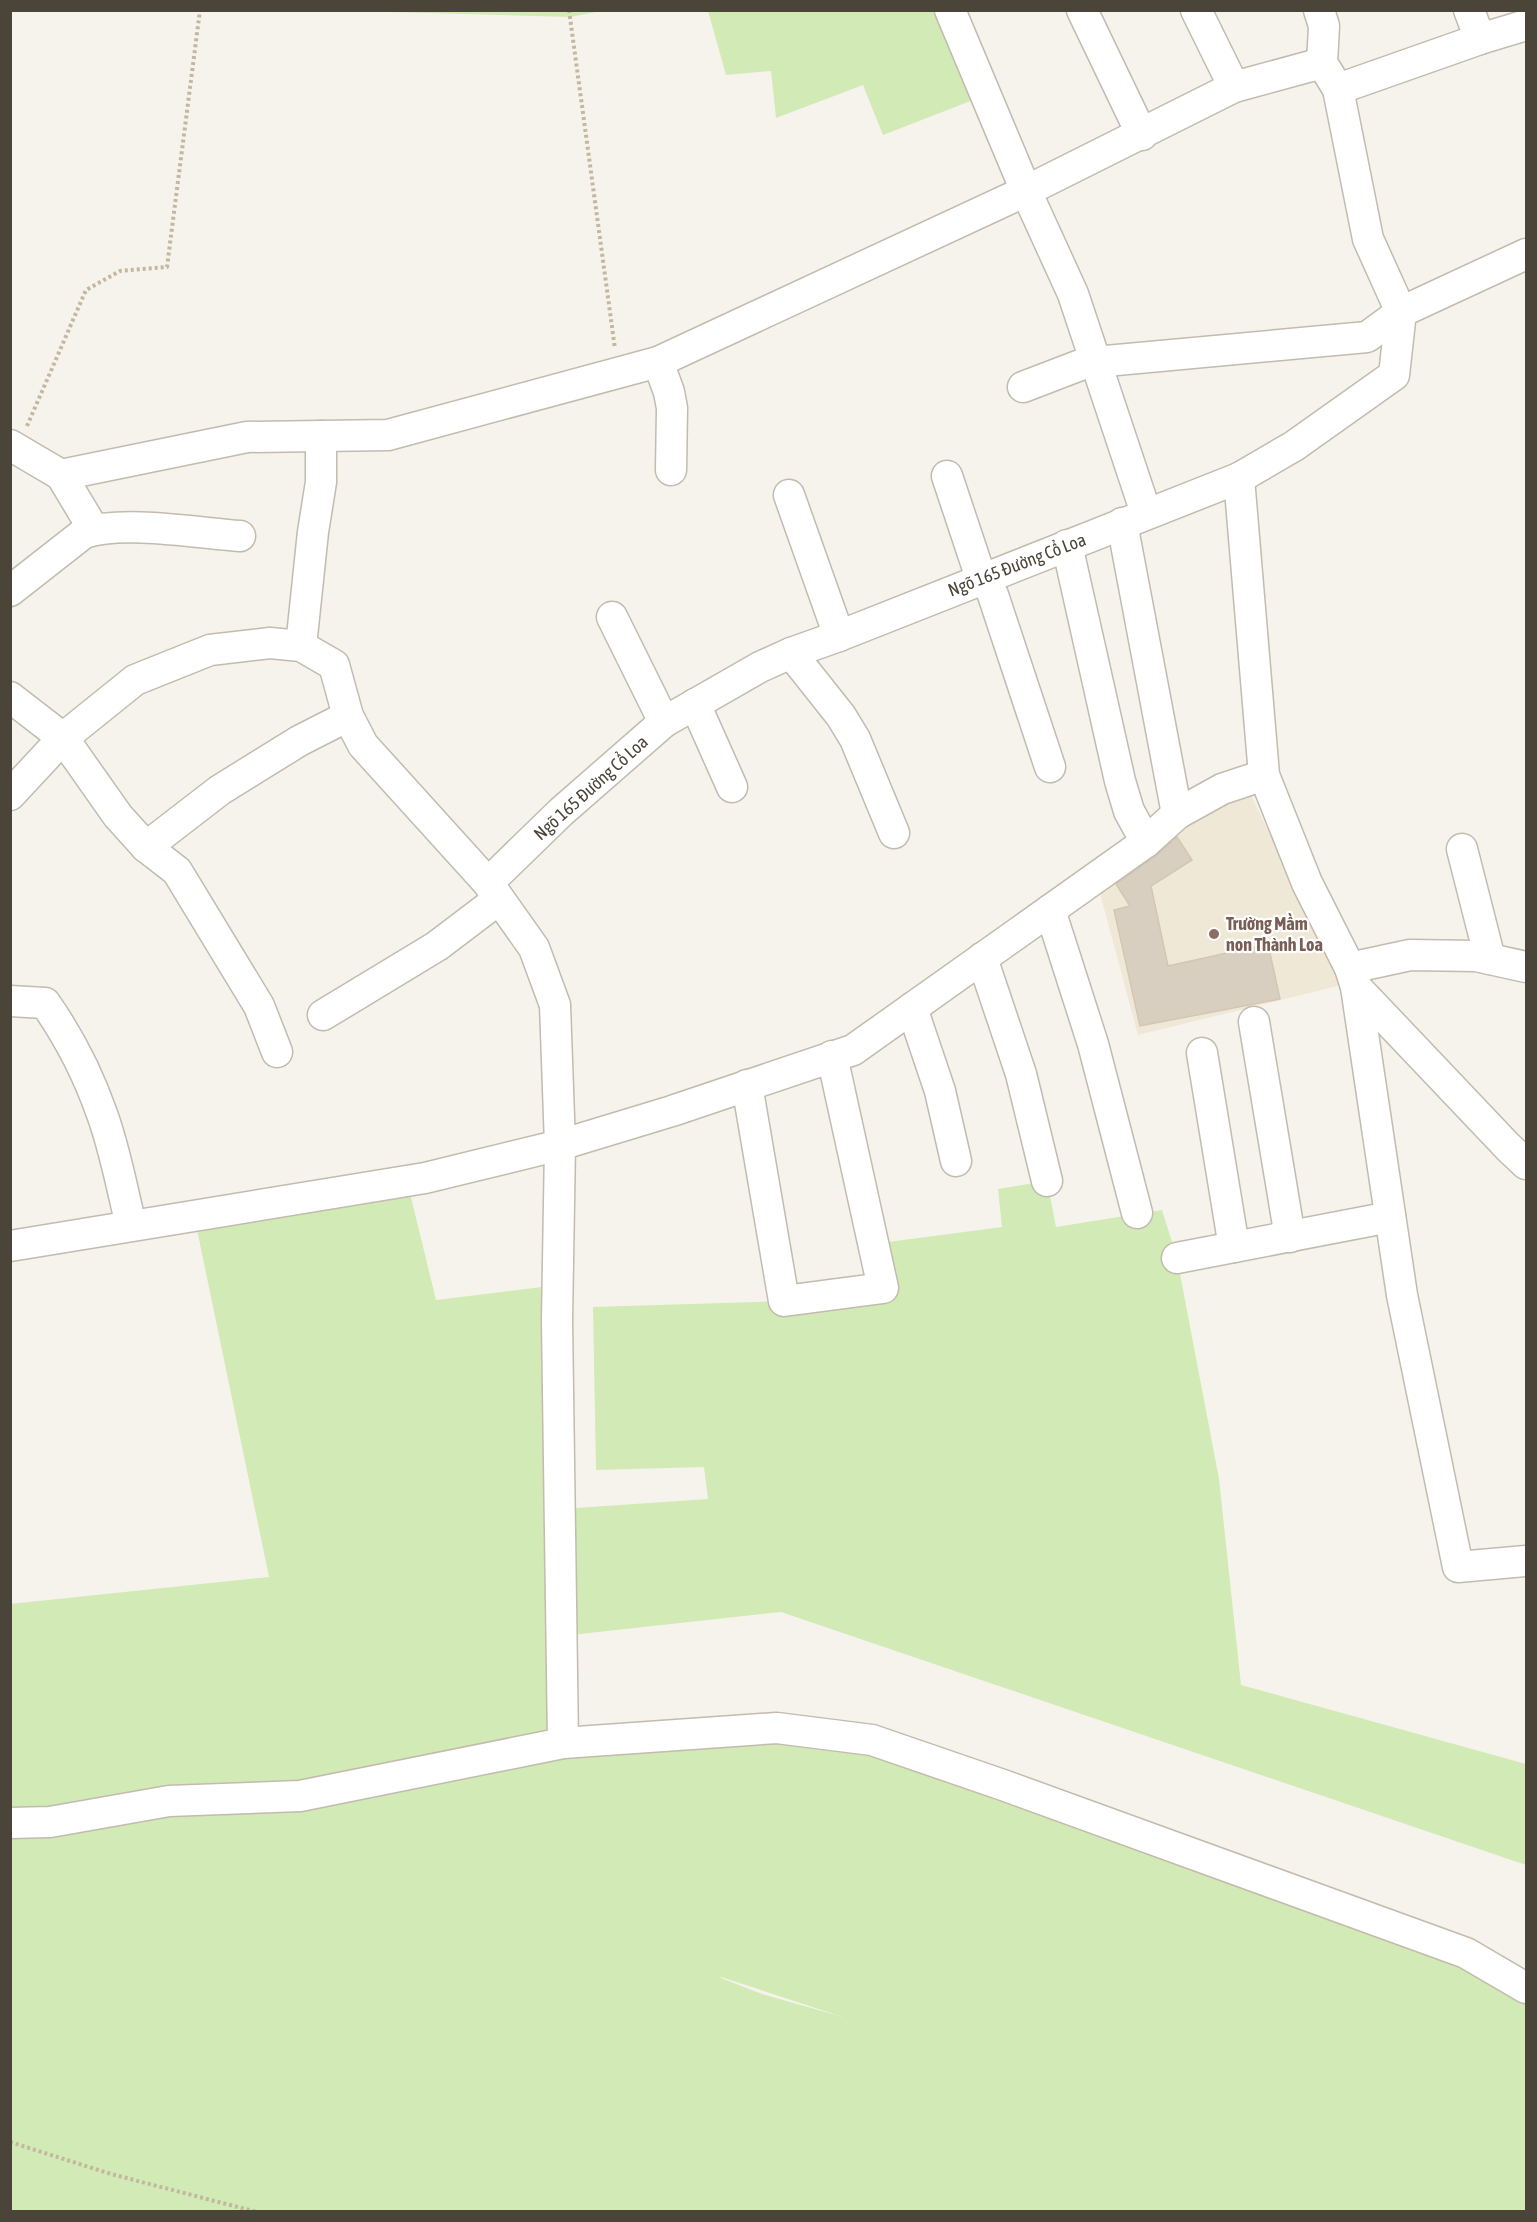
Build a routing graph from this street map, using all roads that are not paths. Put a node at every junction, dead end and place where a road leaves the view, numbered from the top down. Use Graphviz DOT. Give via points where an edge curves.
graph roads {
  1 [pos="950,10"];
  2 [pos="1082,10"];
  3 [pos="1196,10"];
  4 [pos="1319,10"];
  5 [pos="1469,10"];
  6 [pos="1527,25"];
  7 [pos="1480,39"];
  8 [pos="1322,63"];
  9 [pos="1234,87"];
  10 [pos="1338,89"];
  11 [pos="1142,135"];
  12 [pos="1026,191"];
  13 [pos="1527,254"];
  14 [pos="1401,312"];
  15 [pos="658,362"];
  16 [pos="1095,362"];
  17 [pos="1023,387"];
  18 [pos="321,436"];
  19 [pos="14,447"];
  20 [pos="671,470"];
  21 [pos="61,475"];
  22 [pos="947,476"];
  23 [pos="1239,478"];
  24 [pos="789,495"];
  25 [pos="1134,518"];
  26 [pos="94,530"];
  27 [pos="240,536"];
  28 [pos="1067,545"];
  29 [pos="983,578"];
  30 [pos="10,591"];
  31 [pos="612,617"];
  32 [pos="839,636"];
  33 [pos="301,646"];
  34 [pos="791,652"];
  35 [pos="10,697"];
  36 [pos="695,704"];
  37 [pos="348,716"];
  38 [pos="664,723"];
  39 [pos="63,738"];
  40 [pos="1050,767"];
  41 [pos="1264,775"];
  42 [pos="732,787"];
  43 [pos="10,795"];
  44 [pos="1177,814"];
  45 [pos="894,833"];
  46 [pos="1146,842"];
  47 [pos="146,847"];
  48 [pos="1462,849"];
  49 [pos="494,891"];
  50 [pos="1050,910"];
  51 [pos="982,958"];
  52 [pos="1490,959"];
  53 [pos="1527,968"];
  54 [pos="1353,977"];
  55 [pos="10,1001"];
  56 [pos="912,1008"];
  57 [pos="323,1015"];
  58 [pos="1254,1022"];
  59 [pos="277,1052"];
  60 [pos="1202,1053"];
  61 [pos="832,1056"];
  62 [pos="747,1085"];
  63 [pos="560,1145"];
  64 [pos="956,1161"];
  65 [pos="1527,1164"];
  66 [pos="1047,1181"];
  67 [pos="1137,1213"];
  68 [pos="1390,1217"];
  69 [pos="131,1225"];
  70 [pos="1290,1237"];
  71 [pos="10,1246"];
  72 [pos="1234,1248"];
  73 [pos="1177,1258"];
  74 [pos="1527,1561"];
  75 [pos="563,1743"];
  76 [pos="10,1823"];
  77 [pos="1527,1988"];
  1 -- 12 [label="street"];
  2 -- 11 [label="street"];
  3 -- 9 [label="street"];
  4 -- 8 [label="street" via="1324,26"];
  5 -- 7 [label="street"];
  6 -- 7 [label="street"];
  7 -- 10 [label="street"];
  8 -- 9 [label="street"];
  8 -- 10 [label="street"];
  9 -- 11 [label="street"];
  10 -- 14 [label="street" via="1368,238"];
  11 -- 12 [label="street"];
  12 -- 15 [label="street"];
  12 -- 16 [label="street" via="1073,294"];
  13 -- 14 [label="street"];
  14 -- 16 [label="street" via="1367,337"];
  14 -- 23 [label="street, Ngõ 165 Đường Cổ Loa" via="1394,375 1294,446"];
  15 -- 18 [label="street" via="388,435"];
  15 -- 20 [label="street" via="672,408"];
  16 -- 17 [label="street"];
  16 -- 25 [label="street"];
  18 -- 21 [label="street" via="247,437"];
  18 -- 33 [label="street" via="321,482"];
  19 -- 21 [label="street"];
  21 -- 26 [label="street"];
  22 -- 29 [label="street"];
  23 -- 25 [label="street, Ngõ 165 Đường Cổ Loa"];
  23 -- 41 [label="street"];
  24 -- 32 [label="street"];
  25 -- 28 [label="street, Ngõ 165 Đường Cổ Loa"];
  25 -- 44 [label="street"];
  26 -- 27 [label="street" via="123,527"];
  26 -- 30 [label="street" via="84,533"];
  28 -- 29 [label="street, Ngõ 165 Đường Cổ Loa"];
  28 -- 46 [label="street" via="1120,781 1129,811"];
  29 -- 32 [label="street, Ngõ 165 Đường Cổ Loa"];
  29 -- 40 [label="street" via="993,596"];
  31 -- 38 [label="street"];
  32 -- 34 [label="street, Ngõ 165 Đường Cổ Loa"];
  33 -- 37 [label="street" via="334,666"];
  33 -- 39 [label="street" via="270,644 210,650 135,680"];
  34 -- 36 [label="street, Ngõ 165 Đường Cổ Loa"];
  34 -- 45 [label="street" via="842,716"];
  35 -- 39 [label="street"];
  36 -- 38 [label="street, Ngõ 165 Đường Cổ Loa"];
  36 -- 42 [label="street"];
  37 -- 47 [label="street" via="220,790"];
  37 -- 49 [label="street" via="363,745"];
  38 -- 49 [label="street, Ngõ 165 Đường Cổ Loa" via="561,812"];
  39 -- 43 [label="street"];
  39 -- 47 [label="street" via="118,816"];
  41 -- 44 [label="street" via="1222,789"];
  41 -- 54 [label="street" via="1307,883"];
  44 -- 46 [label="street"];
  46 -- 50 [label="street"];
  47 -- 59 [label="street" via="177,871 259,1006"];
  48 -- 52 [label="street"];
  49 -- 57 [label="street, Ngõ 165 Đường Cổ Loa" via="437,946"];
  49 -- 63 [label="street" via="534,948 555,1005"];
  50 -- 51 [label="street"];
  50 -- 67 [label="street" via="1093,1044"];
  51 -- 56 [label="street"];
  51 -- 66 [label="street" via="1021,1074"];
  52 -- 53 [label="street"];
  52 -- 54 [label="street" via="1410,955"];
  54 -- 65 [label="street"];
  54 -- 68 [label="street"];
  55 -- 69 [label="street" via="45,1003 65,1031 103,1116"];
  56 -- 61 [label="street" via="853,1050"];
  56 -- 64 [label="street" via="940,1091"];
  58 -- 70 [label="street"];
  60 -- 72 [label="street"];
  61 -- 62 [label="street"];
  61 -- 62 [label="street" via="883,1288 784,1301"];
  62 -- 63 [label="street"];
  63 -- 69 [label="street" via="425,1178"];
  63 -- 75 [label="street" via="557,1320"];
  68 -- 70 [label="street"];
  68 -- 74 [label="street" via="1402,1295 1458,1567"];
  69 -- 71 [label="street"];
  70 -- 72 [label="street"];
  72 -- 73 [label="street"];
  75 -- 76 [label="street" via="300,1796 169,1801 51,1822"];
  75 -- 77 [label="street" via="777,1728 872,1740 1466,1953"];
}
